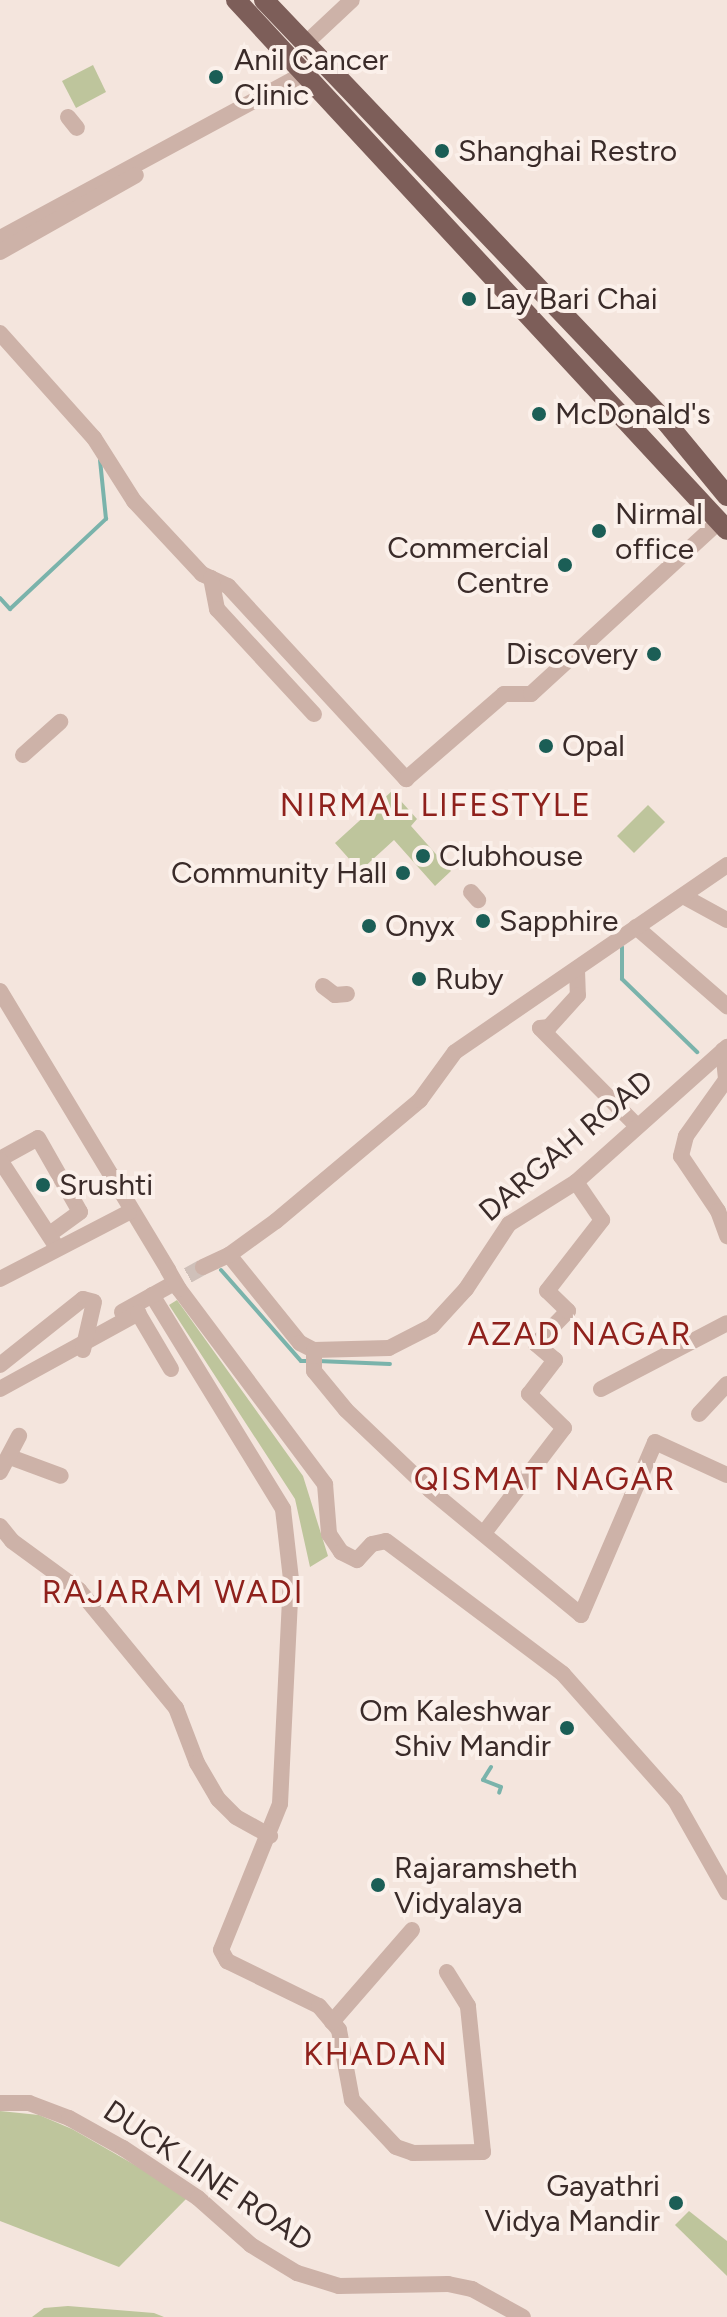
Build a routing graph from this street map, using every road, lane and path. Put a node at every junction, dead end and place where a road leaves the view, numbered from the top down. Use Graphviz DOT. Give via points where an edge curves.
graph roads {
  1 [pos="236,0"];
  2 [pos="264,0"];
  3 [pos="352,0"];
  4 [pos="305,44"];
  5 [pos="324,64"];
  6 [pos="304,73"];
  7 [pos="150,160"];
  8 [pos="0,238"];
  9 [pos="0,252"];
  10 [pos="0,333"];
  11 [pos="722,490"];
  12 [pos="699,500"];
  13 [pos="723,526"];
  14 [pos="211,578"];
  15 [pos="314,714"];
  16 [pos="60,722"];
  17 [pos="23,755"];
  18 [pos="727,865"];
  19 [pos="683,896"];
  20 [pos="727,920"];
  21 [pos="636,927"];
  22 [pos="577,970"];
  23 [pos="323,986"];
  24 [pos="0,991"];
  25 [pos="347,994"];
  26 [pos="727,1006"];
  27 [pos="725,1048"];
  28 [pos="636,1125"];
  29 [pos="0,1159"];
  30 [pos="576,1182"];
  31 [pos="129,1212"];
  32 [pos="55,1230"];
  33 [pos="727,1236"];
  34 [pos="57,1248"];
  35 [pos="229,1255"];
  36 [pos="203,1267"];
  37 [pos="0,1279"];
  38 [pos="167,1285"];
  39 [pos="165,1314"];
  40 [pos="727,1323"];
  41 [pos="148,1324"];
  42 [pos="314,1359"];
  43 [pos="0,1365"];
  44 [pos="171,1369"];
  45 [pos="0,1376"];
  46 [pos="727,1384"];
  47 [pos="0,1389"];
  48 [pos="601,1389"];
  49 [pos="0,1399"];
  50 [pos="699,1414"];
  51 [pos="19,1436"];
  52 [pos="10,1457"];
  53 [pos="0,1472"];
  54 [pos="727,1475"];
  55 [pos="61,1476"];
  56 [pos="0,1526"];
  57 [pos="484,1533"];
  58 [pos="270,1836"];
  59 [pos="727,1892"];
  60 [pos="412,1930"];
  61 [pos="447,1972"];
  62 [pos="332,2022"];
  63 [pos="0,2103"];
  64 [pos="523,2317"];
  1 -- 6 [label="main road"];
  2 -- 4 [label="main road"];
  3 -- 4 [label="street"];
  4 -- 5 [label="main road"];
  5 -- 6 [label="street"];
  5 -- 11 [label="main road" via="666,422"];
  6 -- 7 [label="street"];
  6 -- 12 [label="main road"];
  7 -- 8 [label="street" via="138,161"];
  7 -- 9 [label="street" via="141,172"];
  10 -- 14 [label="street" via="94,438 134,501"];
  11 -- 12 [label="main road"];
  12 -- 13 [label="main road"];
  13 -- 14 [label="street" via="531,694 504,694 406,779 228,586"];
  14 -- 15 [label="street" via="217,609"];
  16 -- 17 [label="street"];
  18 -- 19 [label="street"];
  19 -- 20 [label="street"];
  19 -- 21 [label="street"];
  21 -- 22 [label="street"];
  21 -- 26 [label="street"];
  22 -- 28 [label="street" via="578,995 549,1027 540,1028"];
  22 -- 35 [label="street" via="455,1052 420,1100"];
  23 -- 25 [label="street" via="335,995"];
  24 -- 31 [label="street"];
  27 -- 28 [label="street, DARGAH ROAD"];
  27 -- 33 [label="street" via="726,1080 686,1136 681,1156 718,1211"];
  28 -- 30 [label="street, DARGAH ROAD"];
  29 -- 32 [label="street" via="38,1138 80,1212"];
  29 -- 34 [label="street"];
  30 -- 42 [label="street, DARGAH ROAD" via="509,1224 466,1289 432,1326 389,1348"];
  30 -- 57 [label="street" via="602,1220 547,1291 568,1311 536,1344 555,1360 529,1394 564,1428"];
  31 -- 34 [label="street"];
  31 -- 38 [label="street"];
  34 -- 37 [label="street"];
  35 -- 36 [label="street"];
  35 -- 42 [label="street"];
  38 -- 39 [label="street"];
  38 -- 45 [label="street"];
  38 -- 59 [label="street" via="325,1484 329,1534 341,1552 357,1560 372,1544 386,1541 563,1674 675,1800"];
  39 -- 41 [label="street"];
  39 -- 58 [label="street" via="283,1509 291,1579 283,1767"];
  40 -- 48 [label="street"];
  41 -- 44 [label="street"];
  41 -- 47 [label="street" via="136,1313"];
  42 -- 57 [label="street" via="355,1419"];
  43 -- 49 [label="street, bridge" via="83,1299 94,1302 83,1350"];
  46 -- 50 [label="street"];
  51 -- 52 [label="street"];
  52 -- 53 [label="street"];
  52 -- 55 [label="street"];
  54 -- 57 [label="street" via="655,1442 581,1615"];
  56 -- 58 [label="street" via="79,1590 176,1708 218,1799 236,1817"];
  58 -- 62 [label="street" via="221,1950 227,1961 319,2006"];
  60 -- 62 [label="street"];
  61 -- 62 [label="street" via="468,2006 483,2152 413,2153 396,2147 352,2100 346,2052"];
  63 -- 64 [label="street, DUCK LINE ROAD" via="29,2103 123,2148 198,2198 251,2245 297,2273 339,2286 448,2284 472,2289"];
}
